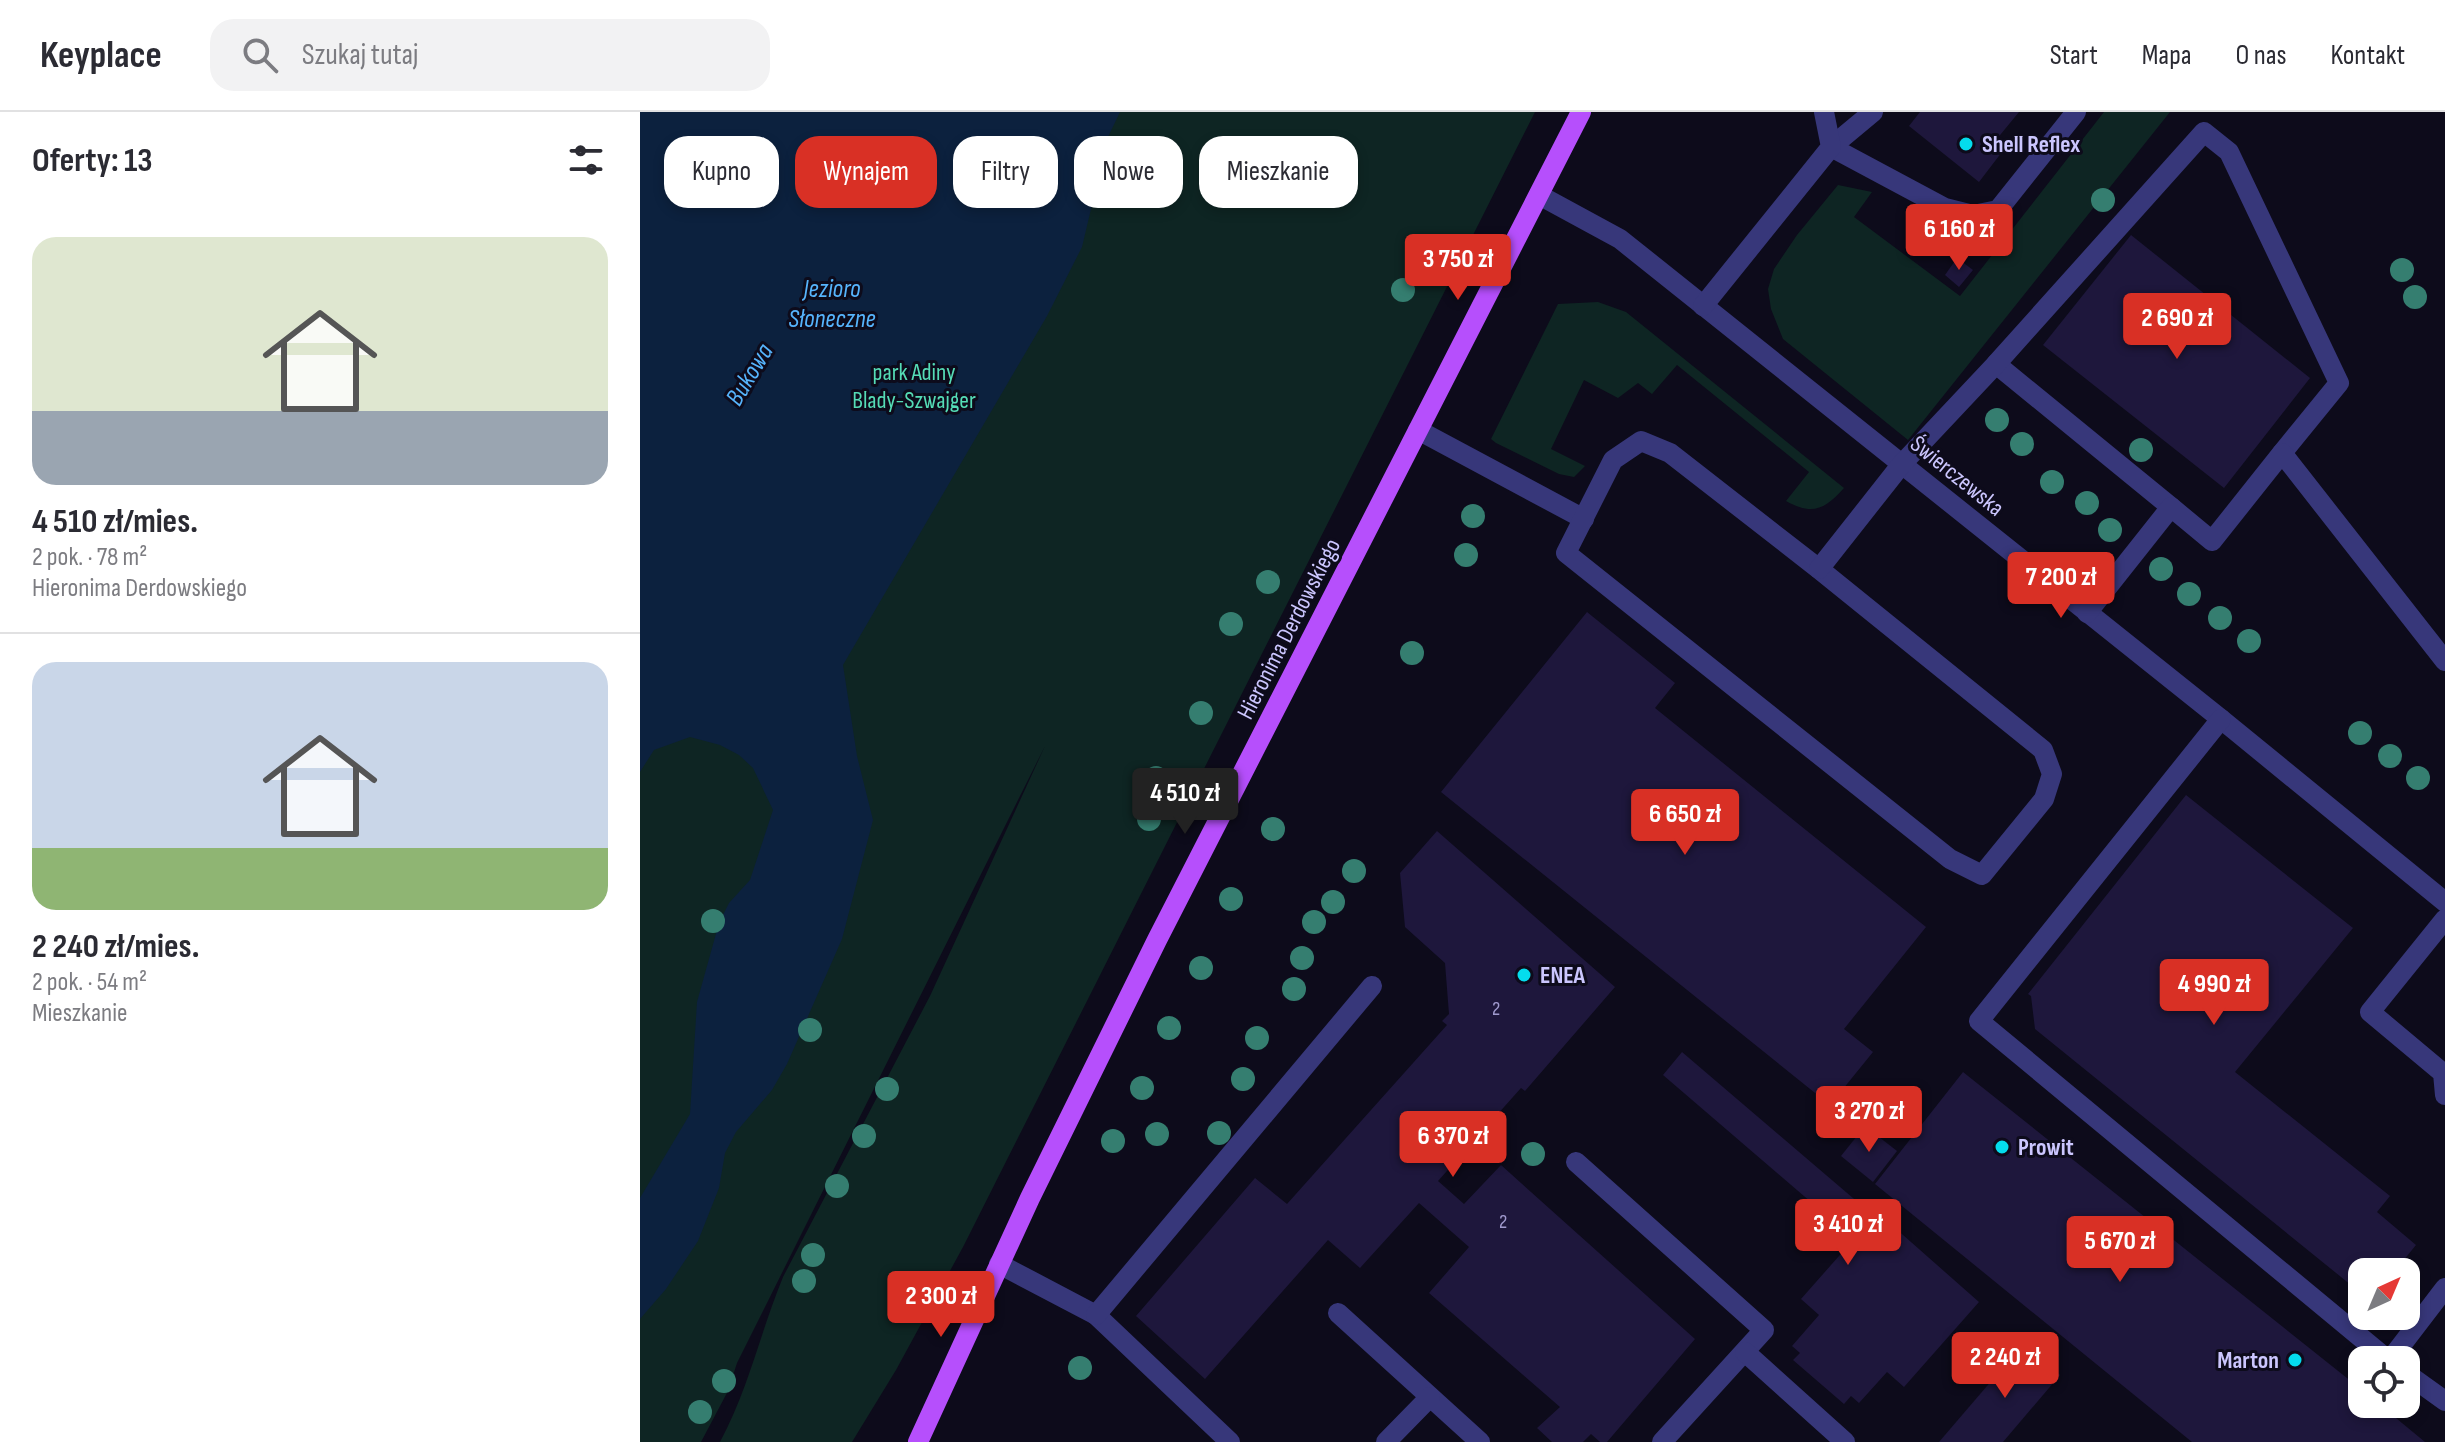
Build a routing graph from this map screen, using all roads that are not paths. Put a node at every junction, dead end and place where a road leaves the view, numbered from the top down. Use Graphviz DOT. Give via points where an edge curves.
graph roads {
  1 [pos="1581,112"];
  2 [pos="1824,112"];
  3 [pos="1873,112"];
  4 [pos="2076,112"];
  5 [pos="1831,147"];
  6 [pos="1539,195"];
  7 [pos="1703,306"];
  8 [pos="1996,364"];
  9 [pos="1418,430"];
  10 [pos="2282,453"];
  11 [pos="1901,465"];
  12 [pos="2171,507"];
  13 [pos="1584,519"];
  14 [pos="1819,569"];
  15 [pos="2087,613"];
  16 [pos="2445,661"];
  17 [pos="2221,719"];
  18 [pos="2445,902"];
  19 [pos="2445,919"];
  20 [pos="1372,986"];
  21 [pos="2445,1095"];
  22 [pos="1576,1162"];
  23 [pos="999,1264"];
  24 [pos="2445,1288"];
  25 [pos="1338,1313"];
  26 [pos="1096,1315"];
  27 [pos="2372,1346"];
  28 [pos="2400,1346"];
  29 [pos="1745,1352"];
  30 [pos="2420,1383"];
  31 [pos="1430,1397"];
  32 [pos="2445,1401"];
  33 [pos="918,1438"];
  34 [pos="1230,1442"];
  35 [pos="1386,1442"];
  36 [pos="1480,1442"];
  37 [pos="1662,1442"];
  38 [pos="1845,1442"];
  1 -- 6 [label="main road, Hieronima Derdowskiego"];
  2 -- 5 [label="street"];
  3 -- 5 [label="street"];
  4 -- 5 [label="street" via="1998,210 1973,215 1945,208"];
  5 -- 7 [label="street"];
  6 -- 7 [label="street, Świerczewska" via="1620,239"];
  6 -- 9 [label="main road, Hieronima Derdowskiego"];
  7 -- 11 [label="street, Świerczewska"];
  8 -- 10 [label="street" via="2204,132 2229,152 2339,383"];
  8 -- 11 [label="street"];
  8 -- 12 [label="street"];
  9 -- 13 [label="street"];
  9 -- 23 [label="main road, Hieronima Derdowskiego" via="1157,940"];
  10 -- 12 [label="street" via="2212,541"];
  10 -- 16 [label="street"];
  11 -- 14 [label="street"];
  11 -- 15 [label="street, Świerczewska"];
  12 -- 15 [label="street"];
  13 -- 14 [label="street" via="1613,460 1641,441 1670,453"];
  13 -- 14 [label="street" via="1566,553 1950,859 1982,875 2044,799 2052,774 2043,750"];
  15 -- 17 [label="street, Świerczewska"];
  17 -- 18 [label="street, Świerczewska"];
  17 -- 27 [label="street" via="1979,1021"];
  19 -- 21 [label="street" via="2370,1012 2443,1073"];
  20 -- 26 [label="street"];
  22 -- 29 [label="street" via="1764,1330"];
  23 -- 26 [label="street"];
  23 -- 33 [label="main road, Hieronima Derdowskiego"];
  24 -- 28 [label="street"];
  25 -- 31 [label="street"];
  26 -- 34 [label="street"];
  29 -- 37 [label="street"];
  29 -- 38 [label="street"];
  30 -- 32 [label="street"];
  31 -- 35 [label="street"];
  31 -- 36 [label="street"];
}
